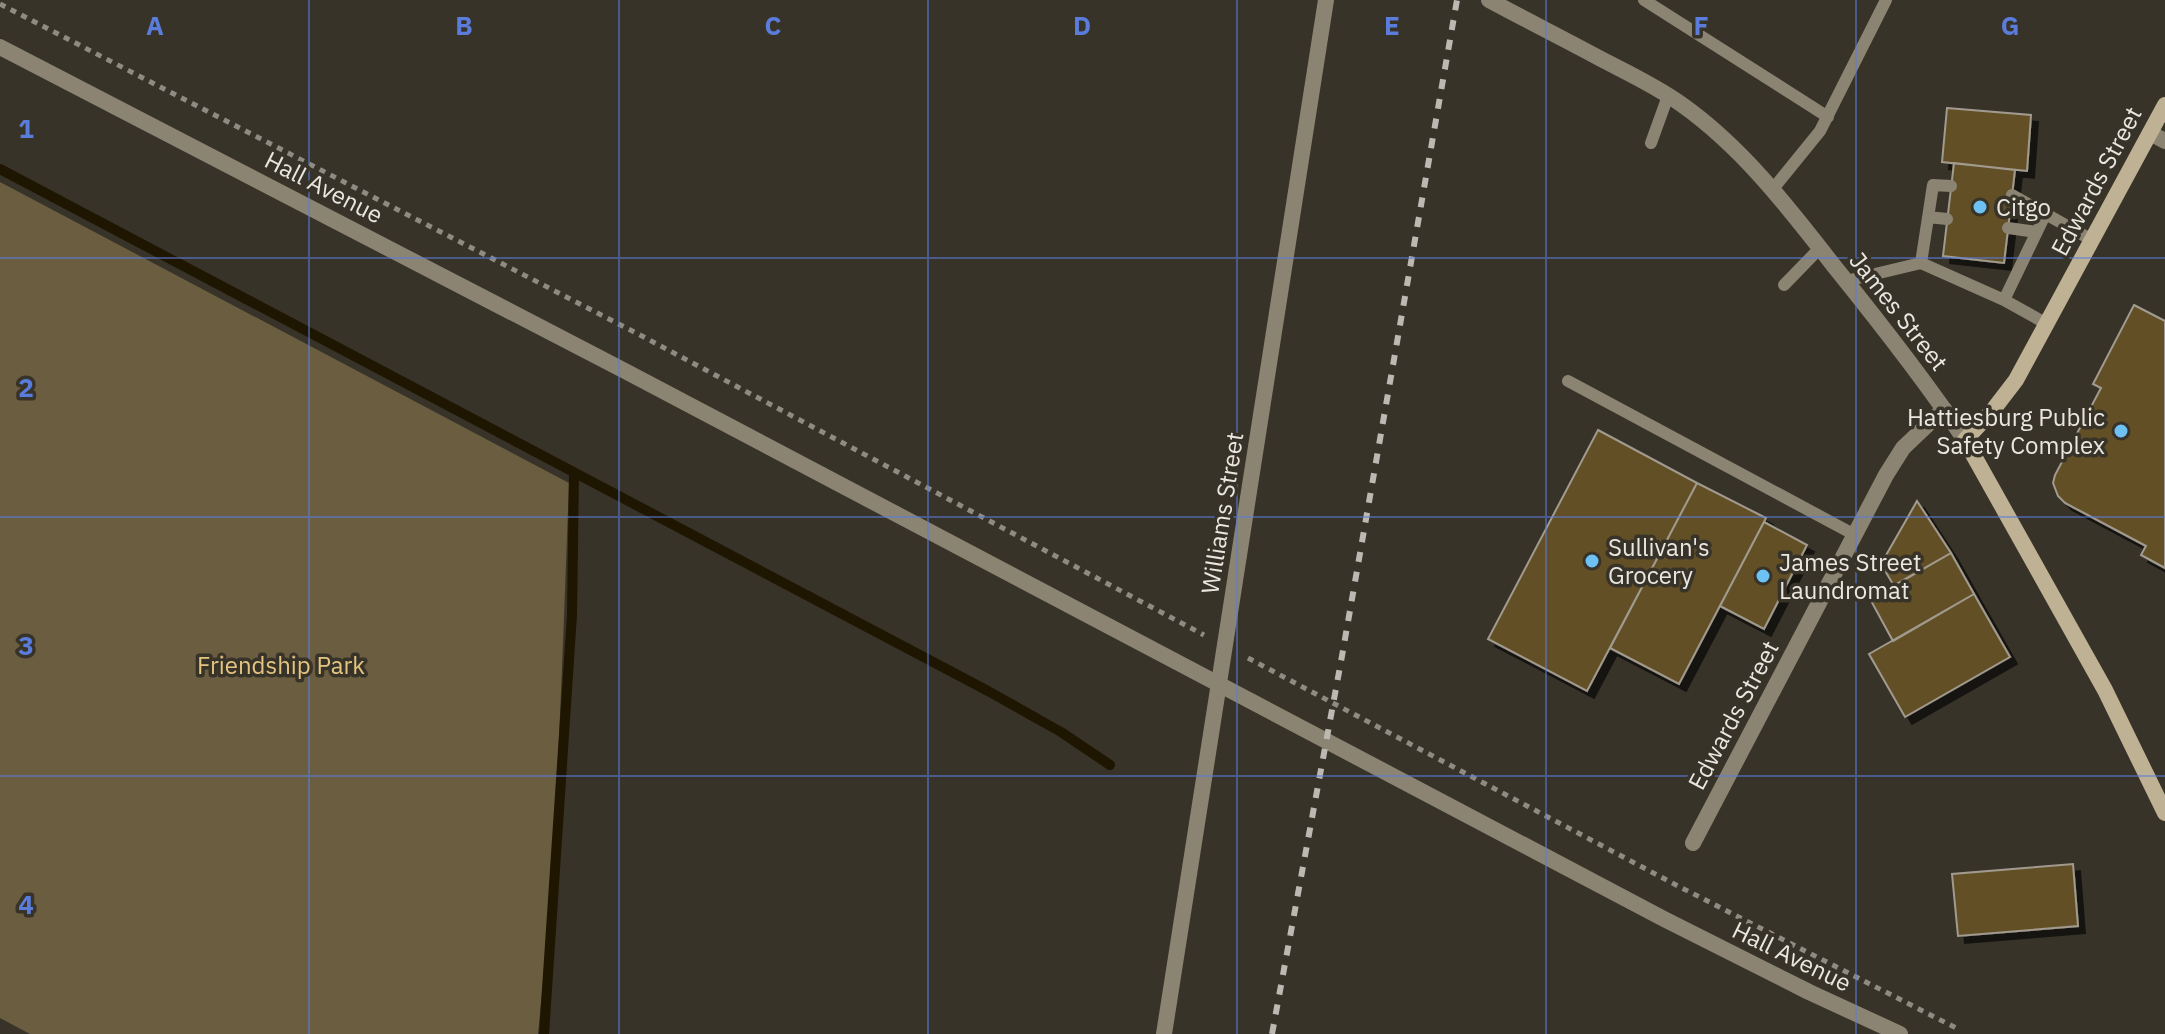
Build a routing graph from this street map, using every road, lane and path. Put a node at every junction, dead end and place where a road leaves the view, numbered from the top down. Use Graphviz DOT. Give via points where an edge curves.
graph roads {
  1 [pos="1326,0"];
  2 [pos="1489,0"];
  3 [pos="1644,0"];
  4 [pos="1886,0"];
  5 [pos="0,4"];
  6 [pos="0,47"];
  7 [pos="1668,96"];
  8 [pos="2165,105"];
  9 [pos="1828,117"];
  10 [pos="2157,137"];
  11 [pos="1651,143"];
  12 [pos="1951,186"];
  13 [pos="1773,189"];
  14 [pos="2012,195"];
  15 [pos="2046,213"];
  16 [pos="1928,217"];
  17 [pos="1947,219"];
  18 [pos="2008,228"];
  19 [pos="2037,232"];
  20 [pos="2092,240"];
  21 [pos="1820,248"];
  22 [pos="1921,263"];
  23 [pos="1846,281"];
  24 [pos="1784,285"];
  25 [pos="2004,300"];
  26 [pos="2047,324"];
  27 [pos="1568,381"];
  28 [pos="1944,409"];
  29 [pos="1965,440"];
  30 [pos="1855,535"];
  31 [pos="1215,641"];
  32 [pos="1243,655"];
  33 [pos="2165,813"];
  34 [pos="1693,843"];
  35 [pos="1960,1030"];
  36 [pos="1164,1034"];
  37 [pos="1900,1034"];
  1 -- 36 [label="street, Williams Street"];
  2 -- 7 [label="street, James Street"];
  3 -- 9 [label="lane"];
  4 -- 9 [label="lane"];
  5 -- 31 [label="path" via="640,335"];
  6 -- 37 [label="street, Hall Avenue" via="1664,919"];
  7 -- 11 [label="lane"];
  7 -- 13 [label="street, James Street" via="1709,125"];
  8 -- 10 [label="main road, Edwards Street"];
  9 -- 13 [label="lane"];
  10 -- 20 [label="main road, Edwards Street"];
  12 -- 16 [label="lane" via="1933,185"];
  13 -- 21 [label="street, James Street"];
  14 -- 15 [label="lane"];
  15 -- 19 [label="lane"];
  15 -- 20 [label="lane"];
  16 -- 17 [label="lane"];
  16 -- 22 [label="lane"];
  18 -- 19 [label="lane"];
  19 -- 25 [label="lane"];
  20 -- 26 [label="main road, Edwards Street"];
  21 -- 23 [label="street, James Street"];
  21 -- 24 [label="lane"];
  22 -- 23 [label="lane"];
  22 -- 25 [label="lane"];
  23 -- 28 [label="street, James Street"];
  25 -- 26 [label="lane"];
  26 -- 29 [label="main road, Edwards Street" via="2016,380"];
  27 -- 30 [label="lane"];
  28 -- 29 [label="street, James Street"];
  28 -- 30 [label="street, Edwards Street" via="1903,448"];
  29 -- 33 [label="main road, James Street" via="2105,690"];
  30 -- 34 [label="street, Edwards Street"];
  32 -- 35 [label="path"];
}
